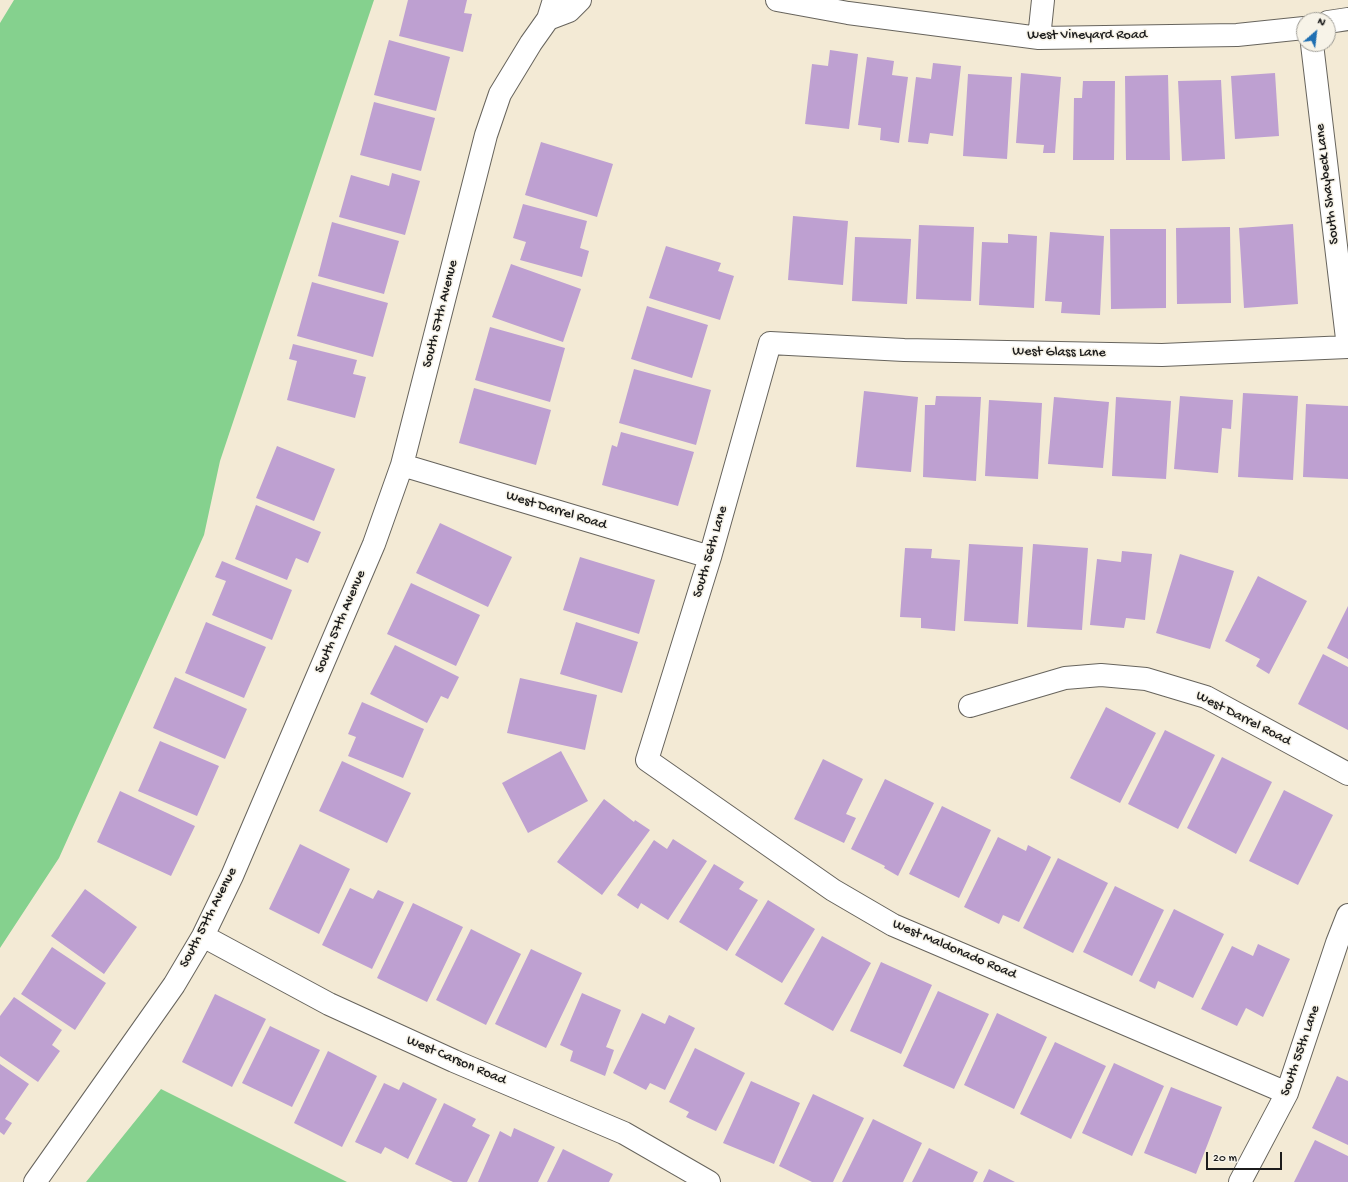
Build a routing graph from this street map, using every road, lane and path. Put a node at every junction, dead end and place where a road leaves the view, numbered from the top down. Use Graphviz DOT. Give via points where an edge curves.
graph roads {
  1 [pos="580,0"];
  2 [pos="777,0"];
  3 [pos="1043,0"];
  4 [pos="551,10"];
  5 [pos="1348,19"];
  6 [pos="1336,21"];
  7 [pos="1296,29"];
  8 [pos="1039,38"];
  9 [pos="1313,52"];
  10 [pos="770,343"];
  11 [pos="1348,347"];
  12 [pos="402,465"];
  13 [pos="710,557"];
  14 [pos="970,706"];
  15 [pos="647,760"];
  16 [pos="1348,774"];
  17 [pos="1348,915"];
  18 [pos="203,936"];
  19 [pos="1287,1093"];
  20 [pos="35,1182"];
  21 [pos="709,1182"];
  22 [pos="1240,1182"];
  1 -- 4 [label="street, South 57th Avenue" via="569,11"];
  2 -- 8 [label="street, West Vineyard Road" via="848,13"];
  3 -- 8 [label="street"];
  4 -- 12 [label="street, South 57th Avenue" via="500,94 486,135"];
  5 -- 6 [label="street"];
  7 -- 8 [label="street, West Vineyard Road" via="1237,35"];
  9 -- 11 [label="street, South Shaybeck Lane"];
  10 -- 11 [label="street, West Glass Lane" via="904,350 1162,355"];
  10 -- 13 [label="street, South 56th Lane"];
  12 -- 13 [label="street, West Darrel Road"];
  12 -- 18 [label="street, South 57th Avenue" via="374,544 232,876"];
  13 -- 15 [label="street, South 56th Lane"];
  14 -- 16 [label="street, West Darrel Road" via="1065,678 1101,675 1146,679 1206,697"];
  15 -- 19 [label="street, West Maldonado Road" via="833,890 893,925"];
  17 -- 19 [label="street, South 55th Lane"];
  18 -- 20 [label="street, South 57th Avenue" via="174,985"];
  18 -- 21 [label="street, West Carson Road" via="329,1004 454,1061 624,1133"];
  19 -- 22 [label="street, South 55th Lane"];
}
